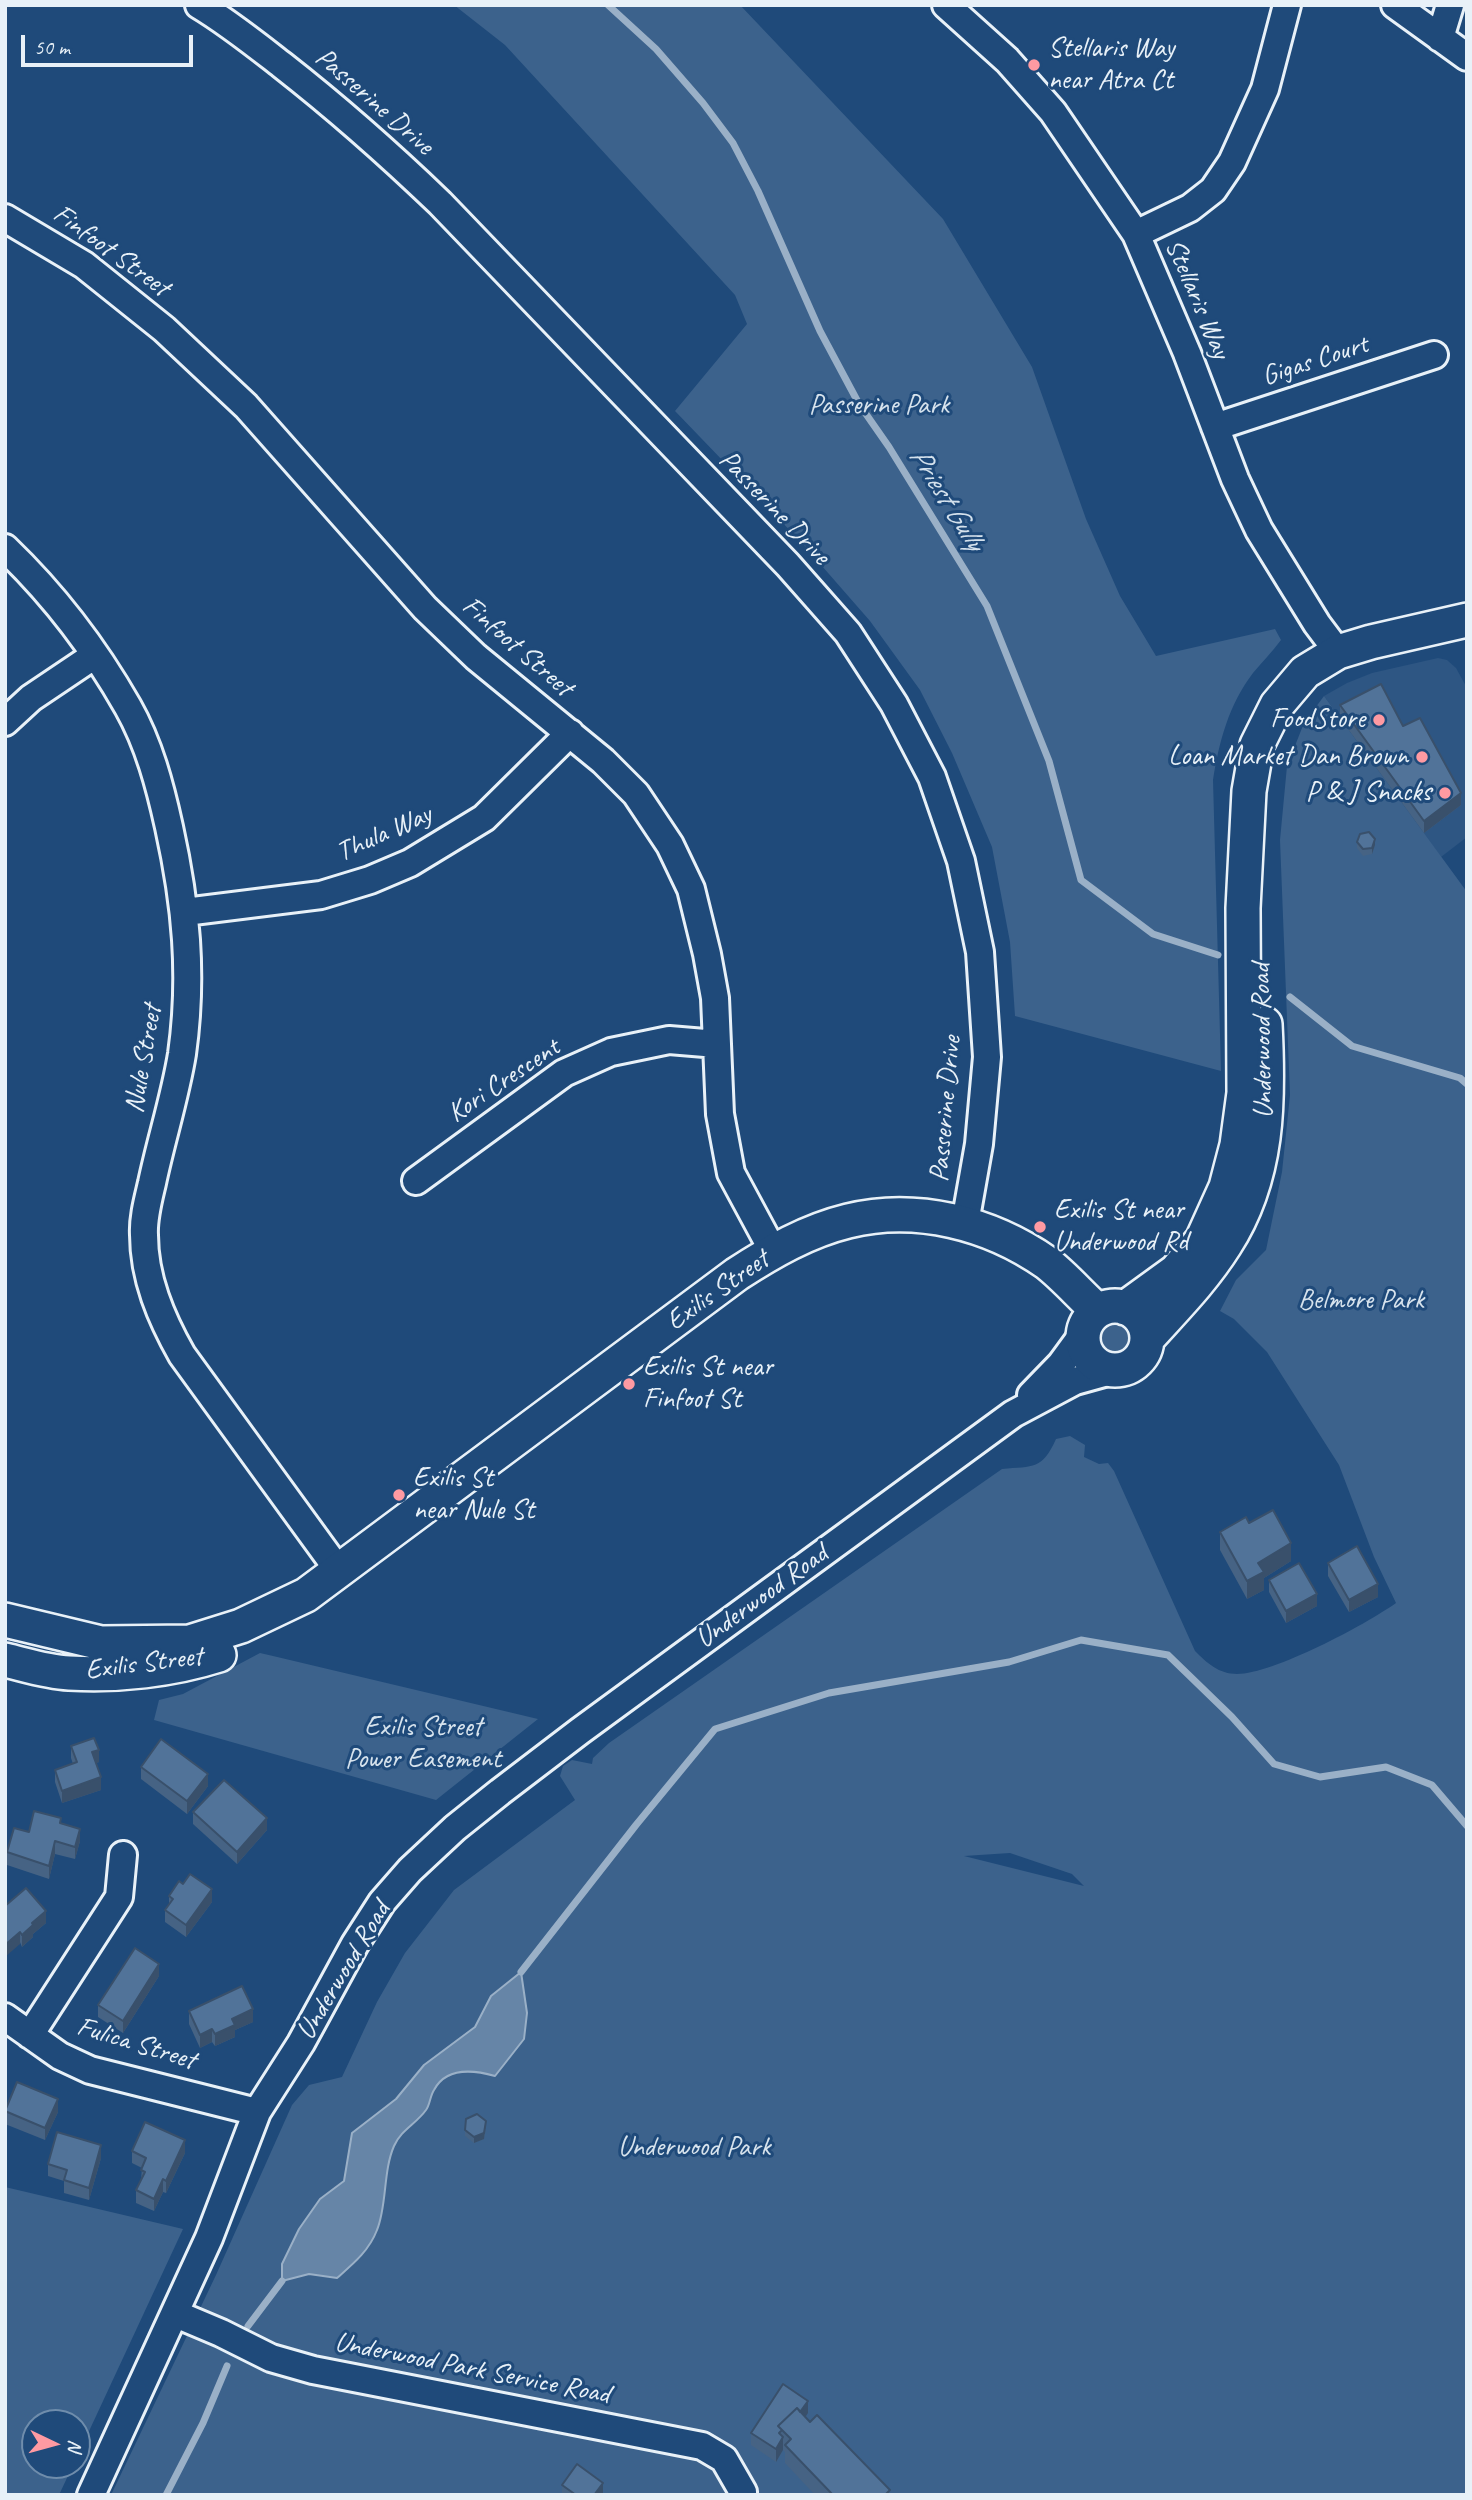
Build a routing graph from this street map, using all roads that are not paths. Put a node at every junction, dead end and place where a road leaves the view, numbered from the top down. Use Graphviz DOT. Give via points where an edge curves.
graph roads {
  1 [pos="199,5"];
  2 [pos="946,5"];
  3 [pos="1287,5"];
  4 [pos="1395,5"];
  5 [pos="1450,5"];
  6 [pos="1440,38"];
  7 [pos="1467,57"];
  8 [pos="5,218"];
  9 [pos="1136,234"];
  10 [pos="1434,355"];
  11 [pos="1215,427"];
  12 [pos="5,548"];
  13 [pos="1467,620"];
  14 [pos="1338,652"];
  15 [pos="95,655"];
  16 [pos="5,722"];
  17 [pos="570,733"];
  18 [pos="1249,791"];
  19 [pos="185,912"];
  20 [pos="717,1044"];
  21 [pos="416,1181"];
  22 [pos="965,1223"];
  23 [pos="773,1251"];
  24 [pos="1102,1318"];
  25 [pos="1147,1339"];
  26 [pos="1111,1371"];
  27 [pos="1013,1414"];
  28 [pos="339,1571"];
  29 [pos="306,1595"];
  30 [pos="5,1620"];
  31 [pos="5,1660"];
  32 [pos="123,1855"];
  33 [pos="5,2017"];
  34 [pos="30,2035"];
  35 [pos="257,2112"];
  36 [pos="176,2314"];
  37 [pos="743,2492"];
  38 [pos="91,2495"];
  1 -- 22 [label="street, Passerine Drive" via="317,93 440,203 788,565 848,634 894,704 932,777 961,861 980,952 987,1057"];
  2 -- 9 [label="street, Stellaris Way" via="1007,60 1053,112"];
  3 -- 9 [label="street" via="1265,89 1232,162 1213,190 1190,208"];
  4 -- 6 [label="street"];
  5 -- 6 [label="street"];
  6 -- 7 [label="street"];
  8 -- 17 [label="street, Finfoot Street" via="84,265 164,329 246,405 425,608 476,657"];
  9 -- 11 [label="street, Stellaris Way"];
  10 -- 11 [label="street, Gigas Court"];
  11 -- 14 [label="street, Stellaris Way" via="1259,530"];
  12 -- 15 [label="street, Nule Street"];
  13 -- 14 [label="street, Underwood Road"];
  14 -- 18 [label="street, Underwood Road" via="1305,672 1276,705 1257,744"];
  15 -- 16 [label="street" via="31,698"];
  15 -- 19 [label="street, Nule Street" via="129,709 158,776"];
  17 -- 19 [label="street, Thula Way" via="484,818 410,863 321,895"];
  17 -- 20 [label="street, Finfoot Street" via="636,794 670,845 691,888 715,998"];
  18 -- 24 [label="street, Underwood Road" via="1243,908 1244,1093 1226,1187 1202,1240 1176,1271"];
  18 -- 25 [label="street, Underwood Road" via="1268,1074 1262,1148 1249,1196 1226,1244"];
  19 -- 28 [label="street, Nule Street" via="187,984 181,1055 146,1207 145,1260 155,1300 182,1355"];
  20 -- 21 [label="street, Kori Crescent" via="668,1040 611,1052 576,1067"];
  20 -- 23 [label="street, Finfoot Street" via="720,1114 731,1173"];
  22 -- 23 [label="street, Exilis Street" via="927,1217 849,1220"];
  22 -- 24 [label="street, Exilis Street" via="1002,1236 1033,1254"];
  23 -- 28 [label="street, Exilis Street"];
  24 -- 25 [label="street" via="1139,1317"];
  24 -- 26 [label="street" via="1085,1350 1091,1360"];
  24 -- 27 [label="street, Underwood Road"];
  25 -- 26 [label="street, Underwood Road" via="1136,1363"];
  26 -- 27 [label="street, Underwood Road" via="1075,1381"];
  27 -- 35 [label="street, Underwood Road" via="455,1828 382,1902"];
  28 -- 29 [label="street, Exilis Street"];
  29 -- 30 [label="street, Exilis Street" via="241,1626 190,1642 101,1643"];
  29 -- 31 [label="street, Exilis Street" via="295,1610 239,1646 164,1668 67,1673"];
  32 -- 34 [label="street" via="118,1897"];
  33 -- 34 [label="street, Fulica Street"];
  34 -- 35 [label="street, Fulica Street" via="90,2070"];
  35 -- 36 [label="street, Underwood Road"];
  36 -- 37 [label="street, Underwood Park Service Road" via="271,2358 313,2370 702,2446 724,2459"];
  36 -- 38 [label="street, Underwood Road"];
}
